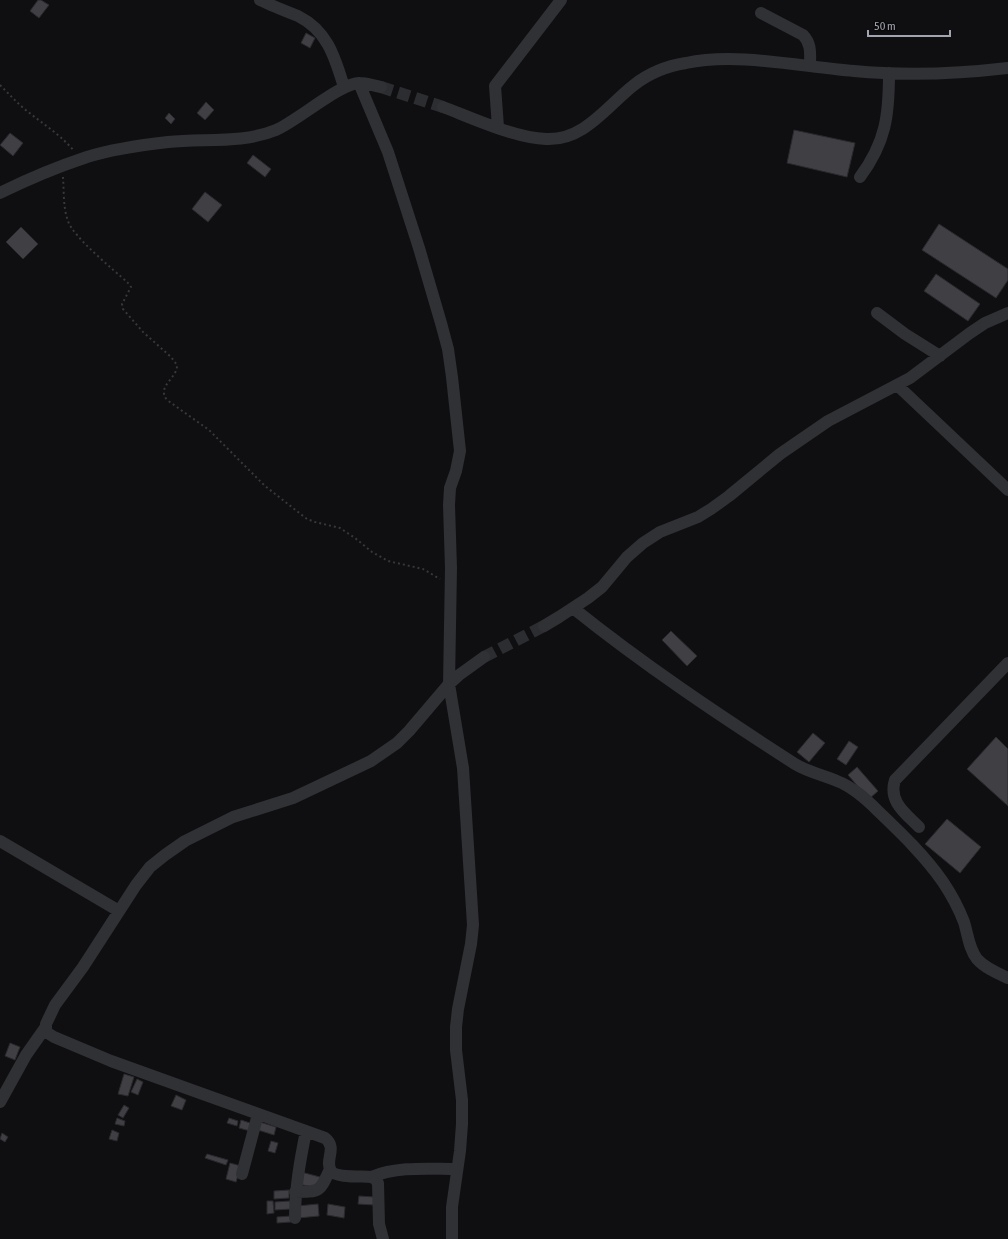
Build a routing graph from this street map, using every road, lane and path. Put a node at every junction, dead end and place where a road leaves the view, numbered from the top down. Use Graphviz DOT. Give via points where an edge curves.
graph roads {
  1 [pos="260,0"];
  2 [pos="561,0"];
  3 [pos="761,13"];
  4 [pos="810,66"];
  5 [pos="1008,68"];
  6 [pos="889,73"];
  7 [pos="359,83"];
  8 [pos="0,85"];
  9 [pos="344,87"];
  10 [pos="381,87"];
  11 [pos="443,107"];
  12 [pos="498,128"];
  13 [pos="81,159"];
  14 [pos="62,166"];
  15 [pos="860,177"];
  16 [pos="0,192"];
  17 [pos="877,313"];
  18 [pos="1008,313"];
  19 [pos="940,356"];
  20 [pos="897,385"];
  21 [pos="1008,490"];
  22 [pos="450,584"];
  23 [pos="573,608"];
  24 [pos="544,626"];
  25 [pos="484,657"];
  26 [pos="1008,663"];
  27 [pos="449,684"];
  28 [pos="919,827"];
  29 [pos="0,841"];
  30 [pos="119,911"];
  31 [pos="1008,978"];
  32 [pos="47,1023"];
  33 [pos="0,1102"];
  34 [pos="258,1114"];
  35 [pos="306,1131"];
  36 [pos="330,1169"];
  37 [pos="457,1169"];
  38 [pos="242,1174"];
  39 [pos="372,1177"];
  40 [pos="295,1192"];
  41 [pos="295,1218"];
  42 [pos="383,1239"];
  43 [pos="452,1239"];
  1 -- 9 [label="street" via="299,17 320,32 332,51"];
  2 -- 12 [label="street" via="495,86"];
  3 -- 4 [label="street" via="803,35 809,44"];
  4 -- 6 [label="street"];
  4 -- 12 [label="street" via="712,59 688,62 649,75 579,132 547,139"];
  5 -- 6 [label="street" via="946,74"];
  6 -- 15 [label="street" via="885,127 869,165"];
  7 -- 9 [label="street"];
  7 -- 10 [label="street"];
  7 -- 22 [label="street" via="399,186 448,349 460,451 450,488"];
  8 -- 13 [label="path" via="27,111 68,143"];
  9 -- 13 [label="street" via="296,119 268,132 240,138 142,146"];
  11 -- 12 [label="street"];
  13 -- 14 [label="street"];
  14 -- 16 [label="street"];
  14 -- 22 [label="path" via="65,206 72,229 128,283 131,287 122,304 123,309 177,365 164,390 167,400 209,430 271,491 307,519 340,528 388,561 423,569"];
  17 -- 19 [label="street"];
  18 -- 19 [label="street" via="985,324"];
  19 -- 20 [label="street"];
  20 -- 21 [label="street"];
  20 -- 23 [label="street" via="828,421 780,454 711,509 643,542 602,586"];
  22 -- 27 [label="street"];
  23 -- 24 [label="street"];
  23 -- 31 [label="street" via="658,672 768,746 801,767 837,780 860,794 888,820 944,882 978,959"];
  25 -- 27 [label="street"];
  26 -- 28 [label="street" via="895,780 894,797"];
  27 -- 30 [label="street" via="397,743 371,761 293,798 233,817 185,841 150,868"];
  27 -- 37 [label="street" via="462,768 473,925 456,1027 462,1100"];
  29 -- 30 [label="street"];
  30 -- 32 [label="street"];
  32 -- 33 [label="street"];
  32 -- 34 [label="street" via="46,1032 54,1037 111,1061"];
  34 -- 35 [label="street"];
  34 -- 38 [label="street"];
  35 -- 36 [label="street" via="329,1141"];
  35 -- 40 [label="street"];
  36 -- 39 [label="street" via="338,1175"];
  36 -- 40 [label="street" via="316,1192"];
  37 -- 39 [label="street" via="400,1170"];
  37 -- 43 [label="street" via="452,1208"];
  39 -- 42 [label="street" via="378,1183 379,1224"];
  40 -- 41 [label="street"];
}
